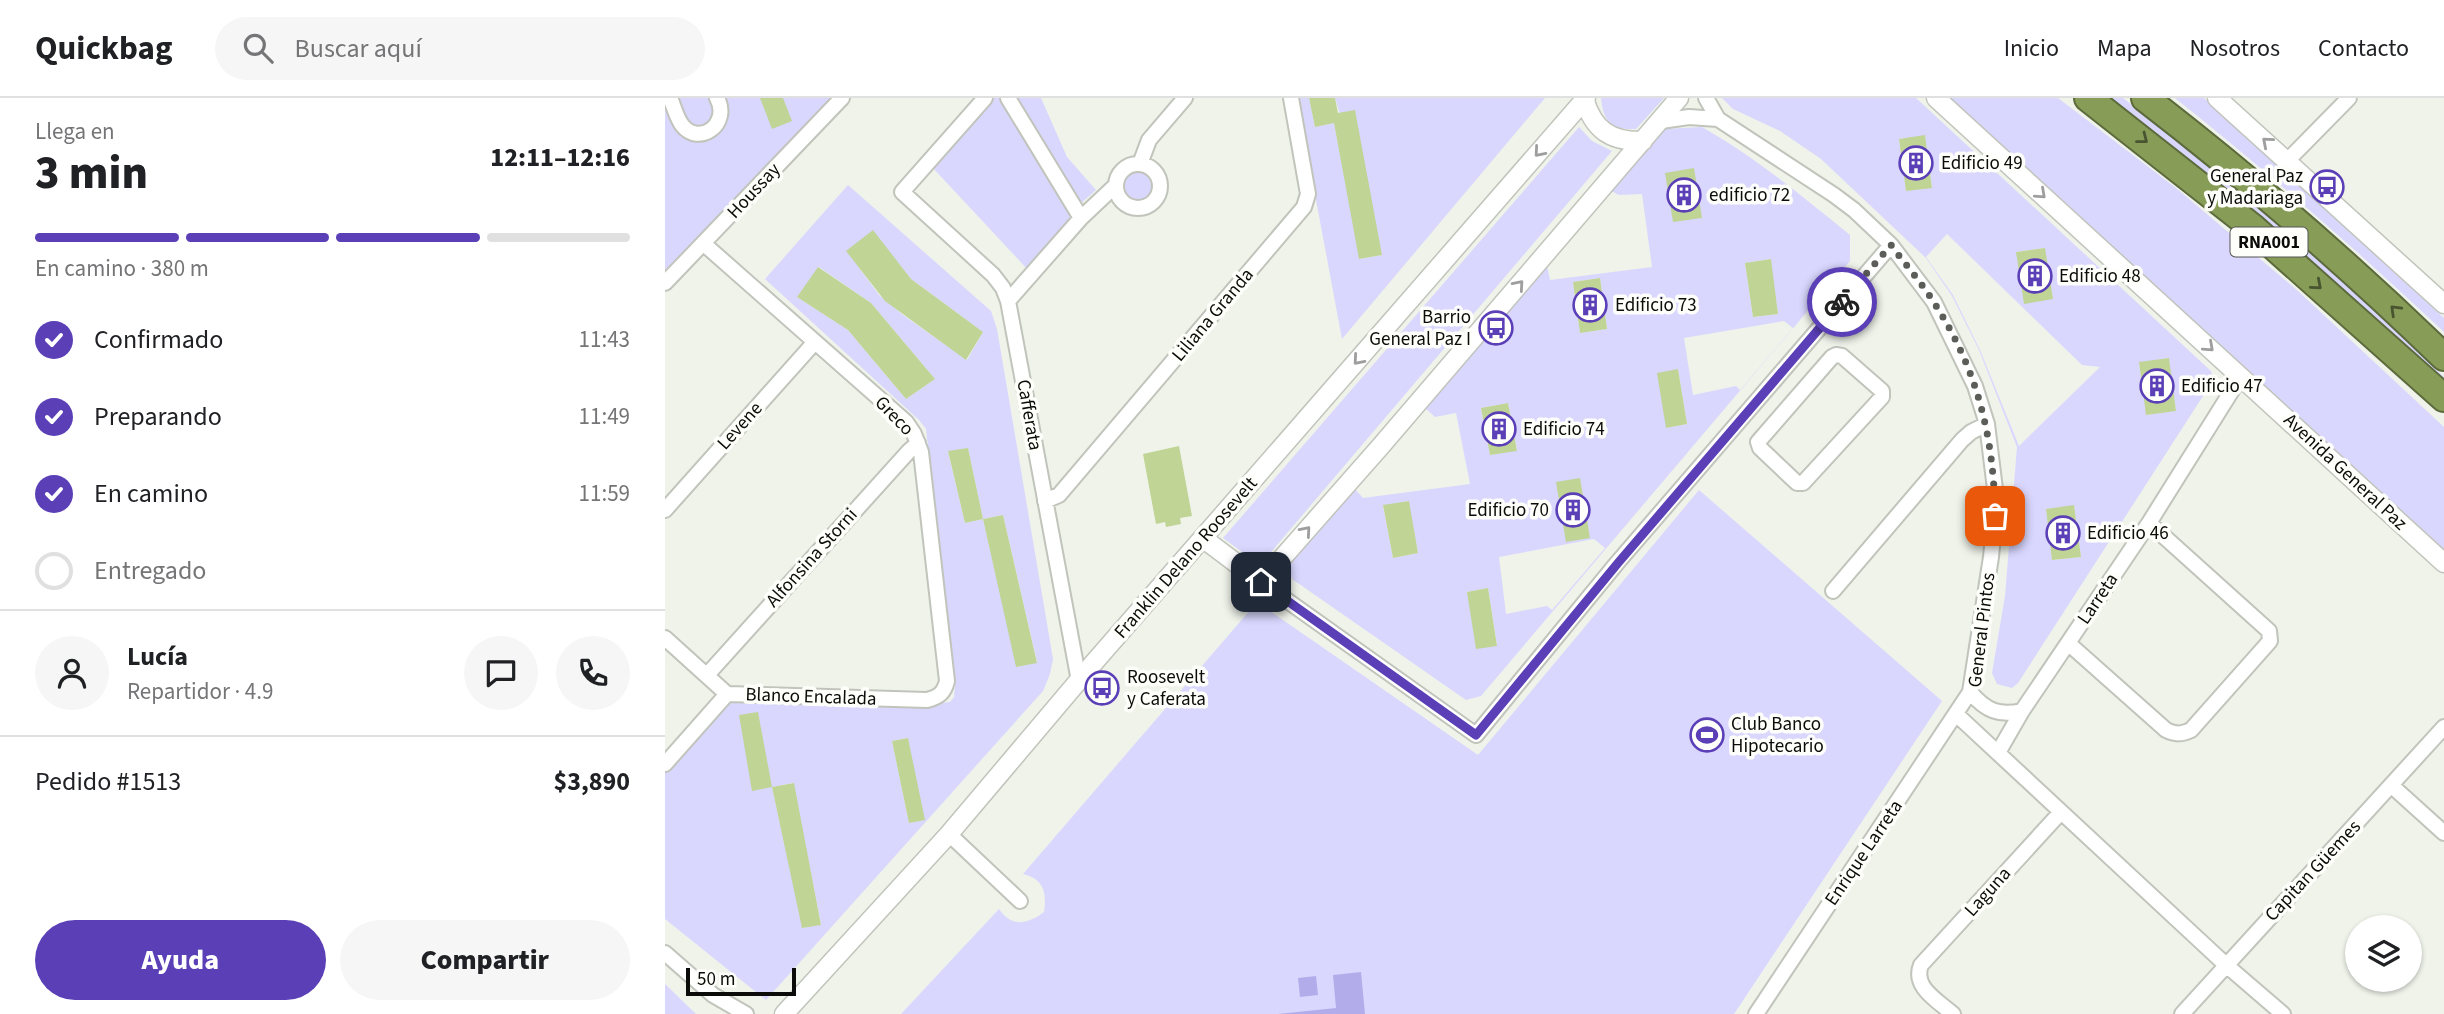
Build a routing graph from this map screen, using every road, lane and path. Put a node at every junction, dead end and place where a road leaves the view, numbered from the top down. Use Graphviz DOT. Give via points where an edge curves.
graph roads {
  1 [pos="670,98"];
  2 [pos="681,98"];
  3 [pos="717,98"];
  4 [pos="842,98"];
  5 [pos="985,98"];
  6 [pos="1008,98"];
  7 [pos="1185,98"];
  8 [pos="1291,98"];
  9 [pos="1679,98"];
  10 [pos="1706,98"];
  11 [pos="1936,98"];
  12 [pos="2088,98"];
  13 [pos="2145,98"];
  14 [pos="2217,98"];
  15 [pos="2349,98"];
  16 [pos="1585,99"];
  17 [pos="677,115"];
  18 [pos="1718,119"];
  19 [pos="1661,121"];
  20 [pos="1643,141"];
  21 [pos="2288,160"];
  22 [pos="1140,164"];
  23 [pos="1117,184"];
  24 [pos="1081,218"];
  25 [pos="703,244"];
  26 [pos="1891,245"];
  27 [pos="665,283"];
  28 [pos="1008,301"];
  29 [pos="2444,304"];
  30 [pos="814,343"];
  31 [pos="2444,357"];
  32 [pos="2241,376"];
  33 [pos="1777,379"];
  34 [pos="1796,398"];
  35 [pos="2443,398"];
  36 [pos="1987,424"];
  37 [pos="918,443"];
  38 [pos="1045,501"];
  39 [pos="665,510"];
  40 [pos="2149,523"];
  41 [pos="1203,539"];
  42 [pos="2444,563"];
  43 [pos="1261,582"];
  44 [pos="1833,591"];
  45 [pos="665,638"];
  46 [pos="2067,643"];
  47 [pos="707,674"];
  48 [pos="1079,681"];
  49 [pos="1971,692"];
  50 [pos="727,694"];
  51 [pos="935,698"];
  52 [pos="2022,711"];
  53 [pos="1957,715"];
  54 [pos="2444,727"];
  55 [pos="1999,751"];
  56 [pos="665,765"];
  57 [pos="2392,786"];
  58 [pos="2061,812"];
  59 [pos="949,834"];
  60 [pos="2444,834"];
  61 [pos="1020,901"];
  62 [pos="665,953"];
  63 [pos="2227,965"];
  64 [pos="713,996"];
  65 [pos="720,1014"];
  66 [pos="746,1014"];
  67 [pos="784,1014"];
  68 [pos="1756,1014"];
  69 [pos="1953,1014"];
  70 [pos="2182,1014"];
  71 [pos="2283,1014"];
  1 -- 17 [label="street"];
  2 -- 17 [label="street"];
  3 -- 17 [label="street" via="722,112 711,130 690,132"];
  4 -- 25 [label="street, Houssay"];
  5 -- 28 [label="street, Cafferata" via="902,192 993,275"];
  6 -- 24 [label="street"];
  7 -- 22 [label="street" via="1149,140"];
  8 -- 38 [label="street, Liliana Granda" via="1308,194 1304,207 1059,495"];
  9 -- 19 [label="street"];
  10 -- 18 [label="street, General Pintos"];
  11 -- 32 [label="street, Avenida General Paz, one-way"];
  12 -- 35 [label="highway, RNA001, one-way" via="2252,227"];
  31 -- 13 [label="highway, RNA001, one-way" via="2285,211"];
  21 -- 14 [label="street, one-way"];
  15 -- 21 [label="street"];
  16 -- 20 [label="street" via="1599,128 1612,137"];
  16 -- 41 [label="street, Franklin Delano Roosevelt, one-way"];
  18 -- 19 [label="street"];
  18 -- 26 [label="street, General Pintos" via="1834,195"];
  19 -- 20 [label="street"];
  43 -- 20 [label="street, one-way"];
  21 -- 29 [label="street"];
  22 -- 23 [label="street" via="1127,167"];
  22 -- 23 [label="street" via="1153,170 1160,181 1155,200 1143,207 1130,206 1119,198"];
  23 -- 24 [label="street"];
  24 -- 28 [label="street"];
  25 -- 27 [label="street, Houssay"];
  25 -- 30 [label="street, Greco"];
  26 -- 33 [label="street"];
  26 -- 36 [label="street, General Pintos" via="1934,302 1975,386"];
  28 -- 38 [label="street, Cafferata"];
  30 -- 37 [label="street, Greco" via="906,422"];
  30 -- 39 [label="street, Levene"];
  32 -- 40 [label="street, Larreta"];
  32 -- 42 [label="street, Avenida General Paz"];
  33 -- 34 [label="street"];
  33 -- 43 [label="street" via="1476,735"];
  34 -- 34 [label="street" via="1836,355 1882,391 1882,397 1803,483 1797,483 1758,442"];
  36 -- 44 [label="street" via="1962,440"];
  36 -- 49 [label="street, General Pintos" via="1995,516"];
  37 -- 47 [label="street, Alfonsina Storni"];
  37 -- 51 [label="street, Greco" via="947,669 945,689"];
  38 -- 48 [label="street, Cafferata"];
  40 -- 46 [label="street, Larreta"];
  40 -- 46 [label="street" via="2269,631 2270,641 2183,734 2166,730"];
  41 -- 43 [label="street"];
  41 -- 48 [label="street, Franklin Delano Roosevelt"];
  45 -- 47 [label="street, Blanco Encalada"];
  46 -- 52 [label="street, Larreta"];
  47 -- 50 [label="street, Blanco Encalada"];
  48 -- 59 [label="street, Franklin Delano Roosevelt"];
  49 -- 52 [label="street, General Pintos" via="1991,711"];
  49 -- 53 [label="street, Enrique Larreta"];
  50 -- 51 [label="street, Blanco Encalada"];
  50 -- 56 [label="street"];
  52 -- 55 [label="street, Larreta"];
  53 -- 55 [label="street"];
  53 -- 68 [label="street, Enrique Larreta"];
  54 -- 57 [label="street, Capitan Güemes"];
  55 -- 58 [label="street"];
  57 -- 60 [label="street"];
  57 -- 63 [label="street, Capitan Güemes"];
  58 -- 63 [label="street"];
  58 -- 69 [label="street, Laguna" via="1921,965 1917,974 1920,985"];
  59 -- 61 [label="street"];
  59 -- 67 [label="street, Franklin Delano Roosevelt"];
  62 -- 64 [label="street"];
  63 -- 70 [label="street, Capitan Güemes"];
  63 -- 71 [label="street"];
  64 -- 65 [label="street"];
  64 -- 66 [label="street"];
}
